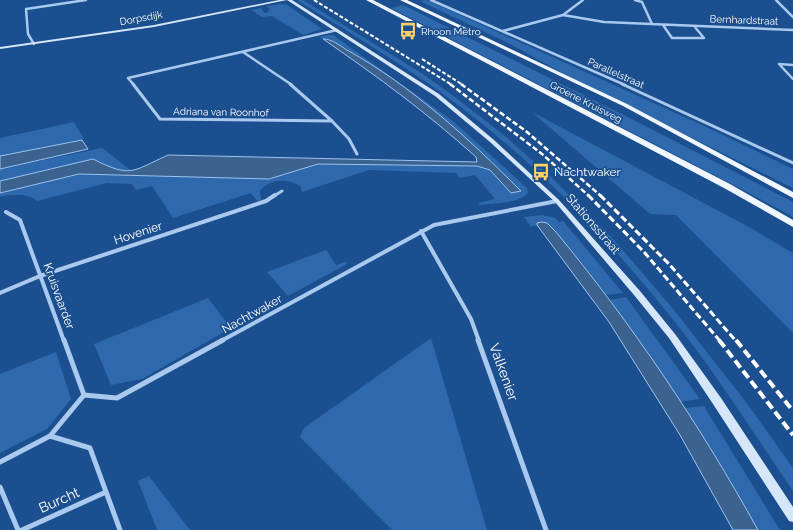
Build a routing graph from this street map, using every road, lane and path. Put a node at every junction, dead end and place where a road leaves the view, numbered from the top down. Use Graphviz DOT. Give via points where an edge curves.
graph roads {
  1 [pos="86,0"];
  2 [pos="285,0"];
  3 [pos="288,0"];
  4 [pos="369,0"];
  5 [pos="402,0"];
  6 [pos="431,0"];
  7 [pos="583,0"];
  8 [pos="635,0"];
  9 [pos="776,0"];
  10 [pos="564,15"];
  11 [pos="793,17"];
  12 [pos="652,24"];
  13 [pos="663,25"];
  14 [pos="694,26"];
  15 [pos="337,30"];
  16 [pos="793,30"];
  17 [pos="502,31"];
  18 [pos="34,44"];
  19 [pos="0,48"];
  20 [pos="243,52"];
  21 [pos="793,65"];
  22 [pos="793,79"];
  23 [pos="332,121"];
  24 [pos="357,154"];
  25 [pos="793,164"];
  26 [pos="282,191"];
  27 [pos="793,195"];
  28 [pos="557,201"];
  29 [pos="6,212"];
  30 [pos="793,224"];
  31 [pos="421,231"];
  32 [pos="40,276"];
  33 [pos="0,293"];
  34 [pos="84,395"];
  35 [pos="50,436"];
  36 [pos="0,462"];
  37 [pos="0,487"];
  38 [pos="106,492"];
  39 [pos="793,517"];
  40 [pos="18,530"];
  41 [pos="22,530"];
  42 [pos="120,530"];
  43 [pos="546,530"];
  1 -- 18 [label="street" via="26,9 28,34"];
  2 -- 18 [label="street, Dorpsdijk" via="154,26"];
  3 -- 15 [label="street, Stationsstraat"];
  4 -- 30 [label="main road, Groene Kruisweg" via="727,186"];
  5 -- 27 [label="main road, Groene Kruisweg" via="625,105"];
  6 -- 17 [label="street, Parallelstraat"];
  7 -- 10 [label="street"];
  8 -- 12 [label="street" via="642,2"];
  9 -- 11 [label="street"];
  10 -- 12 [label="street, Bernhardstraat" via="604,22"];
  10 -- 17 [label="street"];
  12 -- 13 [label="street, Bernhardstraat"];
  13 -- 14 [label="street, Bernhardstraat"];
  13 -- 14 [label="street, Bernhardstraat" via="672,38 704,38"];
  14 -- 16 [label="street, Bernhardstraat"];
  15 -- 20 [label="street, Adriana van Roonhof"];
  15 -- 28 [label="street, Stationsstraat" via="437,95"];
  17 -- 25 [label="street, Parallelstraat" via="683,111"];
  18 -- 19 [label="street, Dorpsdijk"];
  20 -- 23 [label="street" via="288,83"];
  20 -- 23 [label="street, Adriana van Roonhof" via="128,78 160,119"];
  21 -- 22 [label="street" via="778,64"];
  23 -- 24 [label="street" via="349,139"];
  26 -- 32 [label="street, Hovenier" via="266,201"];
  28 -- 31 [label="street, Nachtwaker" via="434,225"];
  28 -- 39 [label="street, Stationsstraat" via="672,336"];
  29 -- 32 [label="street, Kruisvaarder" via="20,220"];
  31 -- 34 [label="street, Nachtwaker" via="117,398"];
  31 -- 43 [label="street, Valkenier" via="472,319"];
  32 -- 33 [label="street, Hovenier"];
  32 -- 34 [label="street, Kruisvaarder"];
  34 -- 35 [label="street"];
  35 -- 36 [label="street"];
  35 -- 38 [label="street" via="90,448"];
  37 -- 40 [label="street"];
  38 -- 41 [label="street, Burcht"];
  38 -- 42 [label="street"];
}
